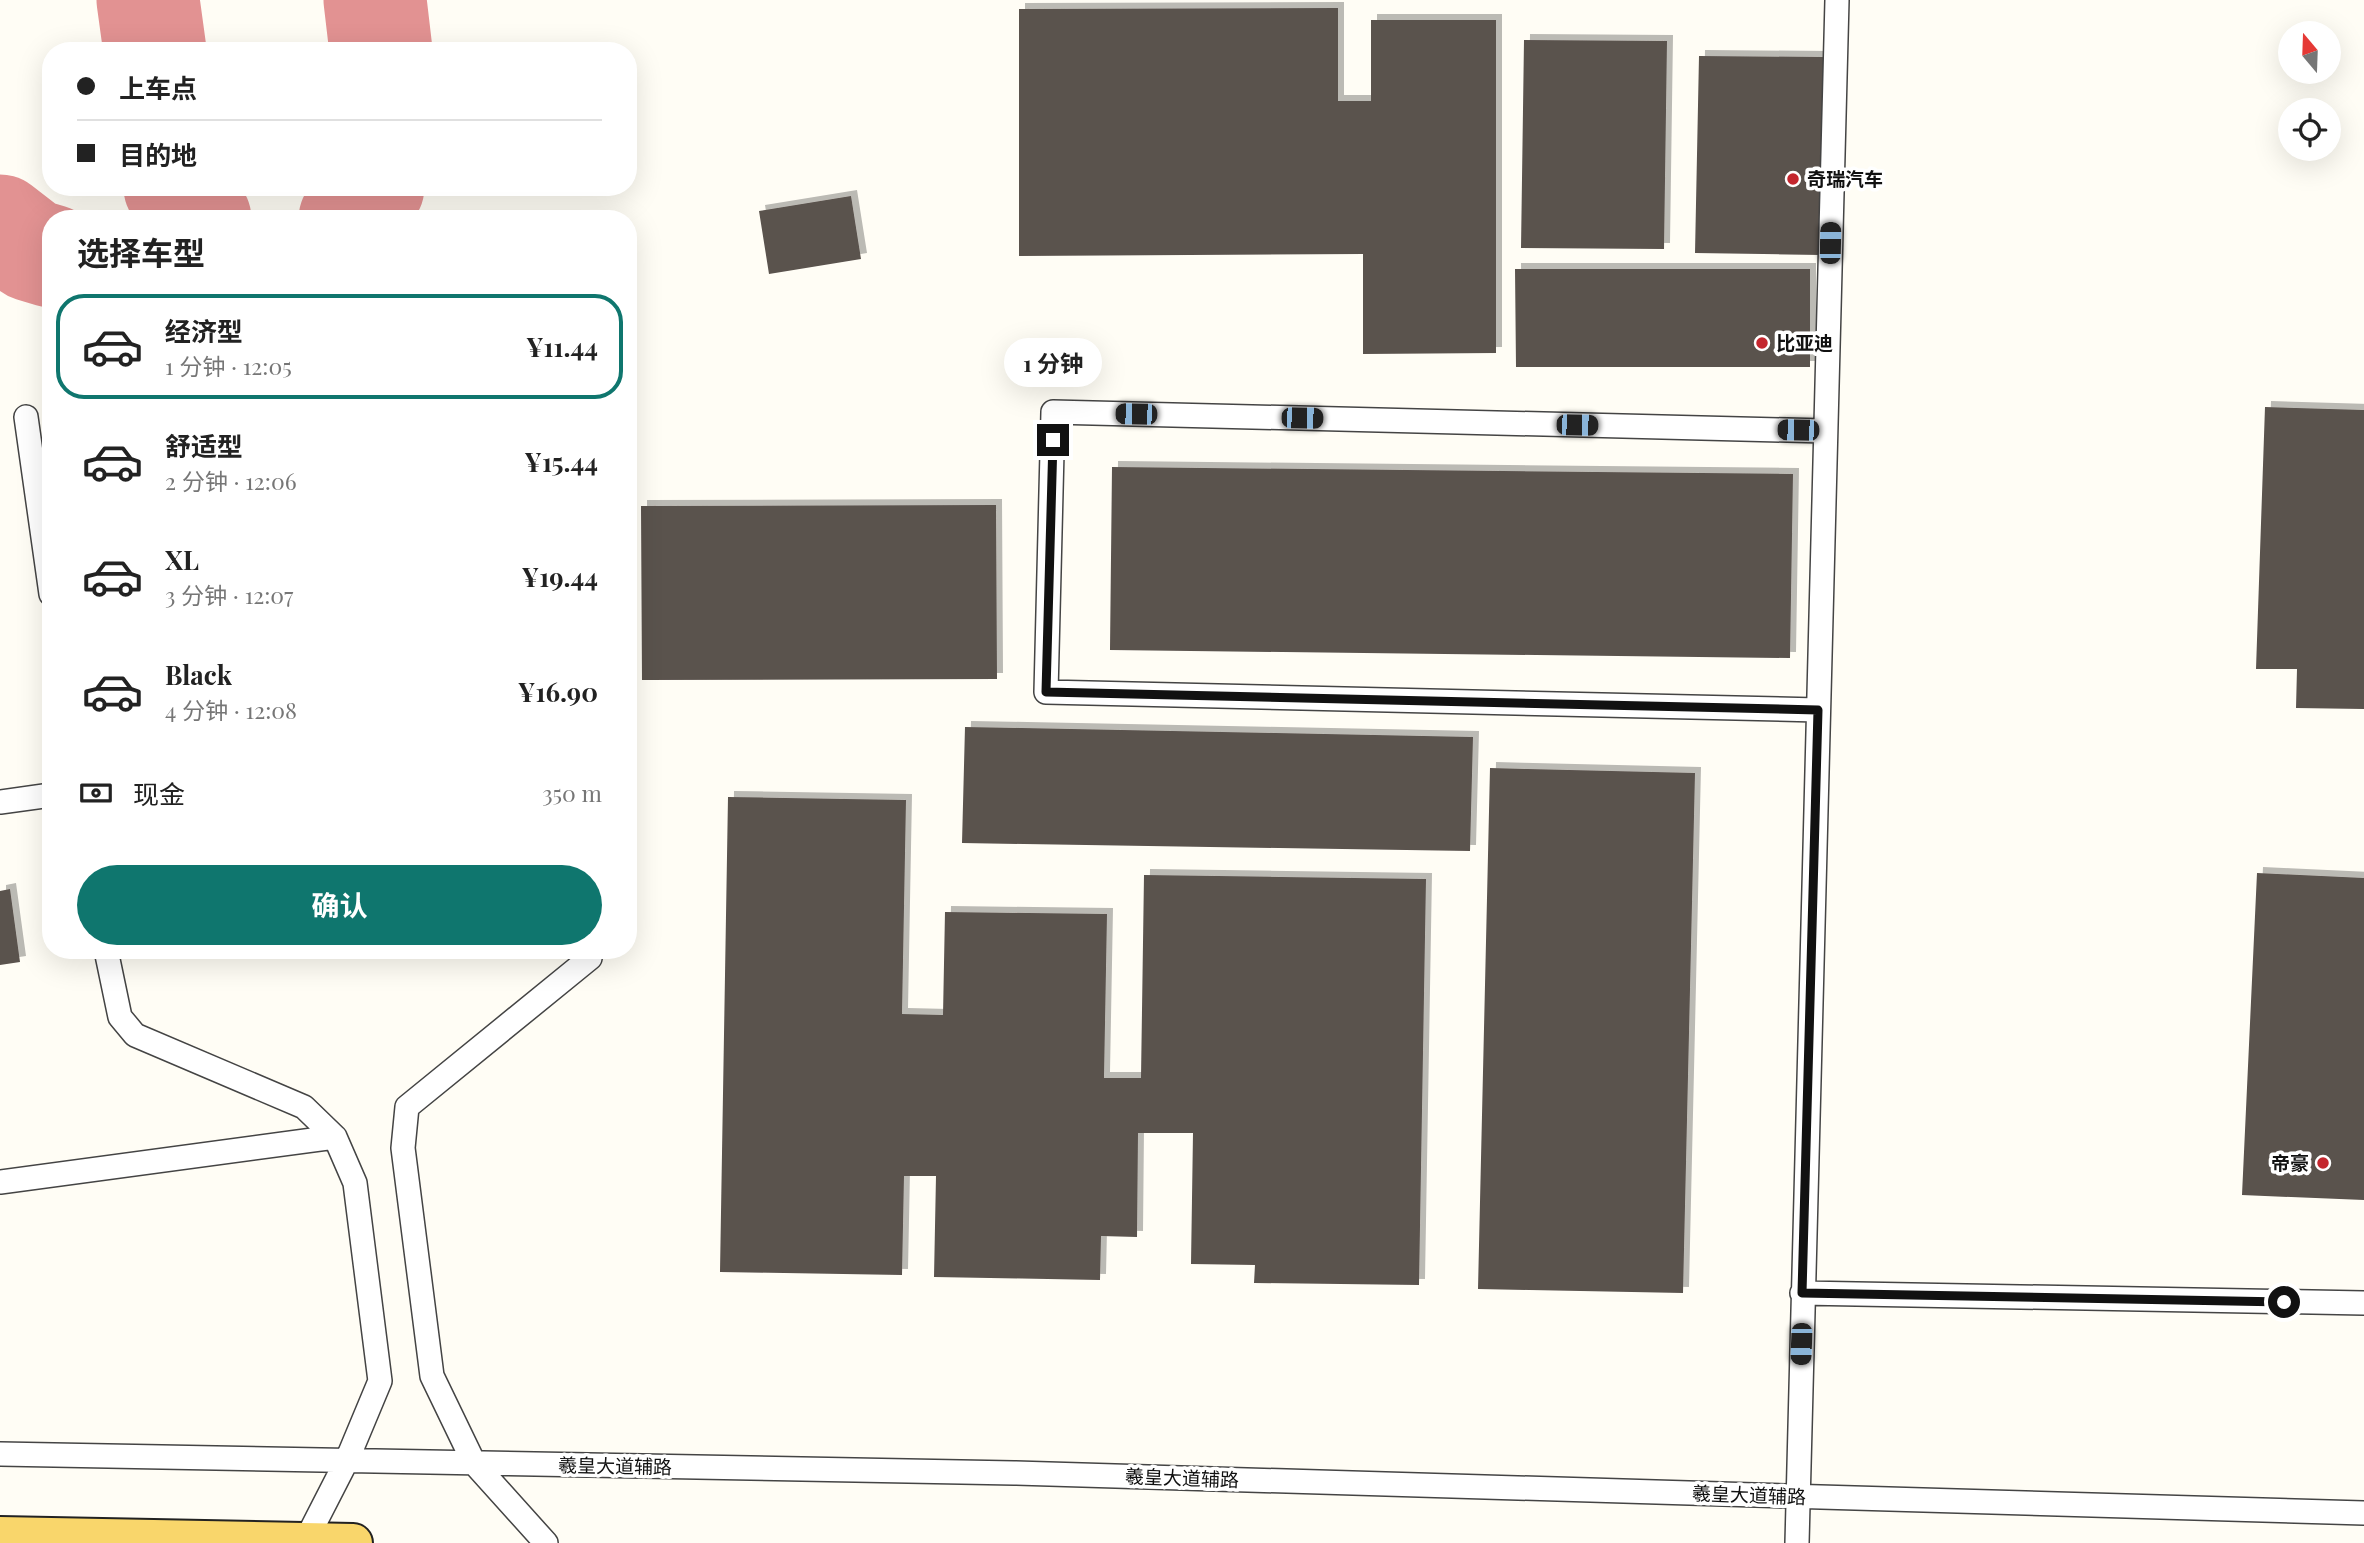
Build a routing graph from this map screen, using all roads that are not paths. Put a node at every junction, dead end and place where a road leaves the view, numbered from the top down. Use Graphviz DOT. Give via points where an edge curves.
graph roads {
  1 [pos="1837,0"];
  2 [pos="26,417"];
  3 [pos="1825,431"];
  4 [pos="42,530"];
  5 [pos="1818,710"];
  6 [pos="42,796"];
  7 [pos="0,803"];
  8 [pos="109,959"];
  9 [pos="589,959"];
  10 [pos="335,1137"];
  11 [pos="0,1182"];
  12 [pos="1802,1293"];
  13 [pos="2364,1303"];
  14 [pos="0,1454"];
  15 [pos="347,1460"];
  16 [pos="474,1464"];
  17 [pos="1797,1496"];
  18 [pos="2364,1513"];
  19 [pos="0,1536"];
  20 [pos="305,1542"];
  21 [pos="353,1543"];
  22 [pos="546,1543"];
  23 [pos="1797,1543"];
  1 -- 3 [label="lane"];
  2 -- 4 [label="lane"];
  3 -- 5 [label="lane"];
  3 -- 5 [label="lane" via="1054,412 1046,692"];
  5 -- 12 [label="lane"];
  6 -- 7 [label="lane"];
  8 -- 10 [label="lane" via="120,1017 135,1035 304,1107"];
  9 -- 16 [label="lane" via="407,1107 403,1148 432,1376"];
  10 -- 11 [label="lane"];
  10 -- 15 [label="lane" via="355,1183 380,1381"];
  12 -- 13 [label="lane"];
  12 -- 17 [label="lane"];
  14 -- 15 [label="lane, 羲皇大道辅路"];
  15 -- 16 [label="lane, 羲皇大道辅路"];
  15 -- 20 [label="lane"];
  16 -- 17 [label="lane, 羲皇大道辅路" via="1014,1473"];
  16 -- 22 [label="lane"];
  17 -- 18 [label="lane, 羲皇大道辅路"];
  17 -- 23 [label="lane"];
  19 -- 20 [label="main road"];
  20 -- 21 [label="main road"];
}
